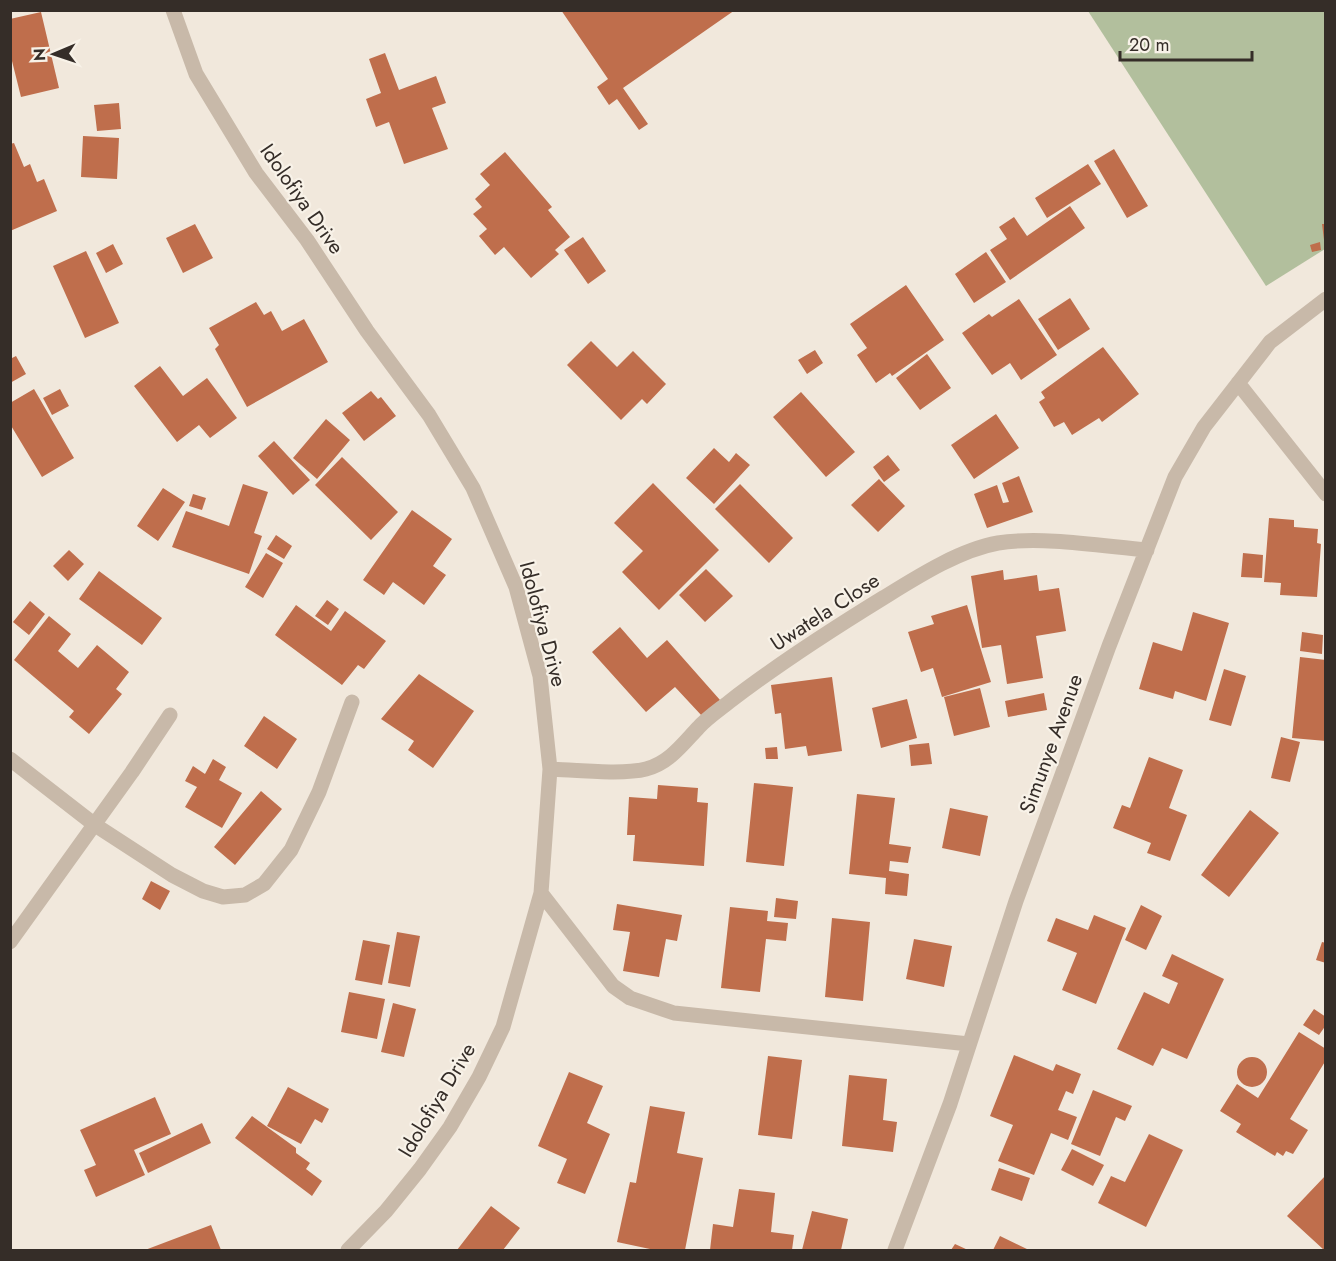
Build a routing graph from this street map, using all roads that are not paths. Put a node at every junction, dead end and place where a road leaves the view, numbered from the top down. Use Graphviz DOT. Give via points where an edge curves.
graph roads {
  1 [pos="173,10"];
  2 [pos="1326,299"];
  3 [pos="1238,383"];
  4 [pos="1326,494"];
  5 [pos="1147,550"];
  6 [pos="352,702"];
  7 [pos="170,715"];
  8 [pos="10,759"];
  9 [pos="550,769"];
  10 [pos="94,825"];
  11 [pos="542,893"];
  12 [pos="10,942"];
  13 [pos="969,1044"];
  14 [pos="348,1251"];
  15 [pos="895,1251"];
  1 -- 9 [label="street, Idolofiya Drive" via="196,74 256,173 429,416 473,488 516,587 540,676"];
  2 -- 3 [label="street, Simunye Avenue" via="1270,342"];
  3 -- 4 [label="street"];
  3 -- 5 [label="street, Simunye Avenue" via="1204,427 1175,477"];
  5 -- 9 [label="street, Uwatela Close" via="1040,541 997,543 955,558 834,628 729,702 663,763 634,771"];
  5 -- 13 [label="street, Simunye Avenue" via="1016,901"];
  6 -- 10 [label="street" via="319,792 291,850 264,884 245,895 223,897 203,891 172,876"];
  7 -- 10 [label="street"];
  8 -- 10 [label="street"];
  9 -- 11 [label="street, Idolofiya Drive"];
  10 -- 12 [label="street"];
  11 -- 13 [label="street" via="613,986 630,998 674,1013"];
  11 -- 14 [label="street, Idolofiya Drive" via="503,1027 479,1077 420,1169"];
  13 -- 15 [label="street, Simunye Avenue"];
}
